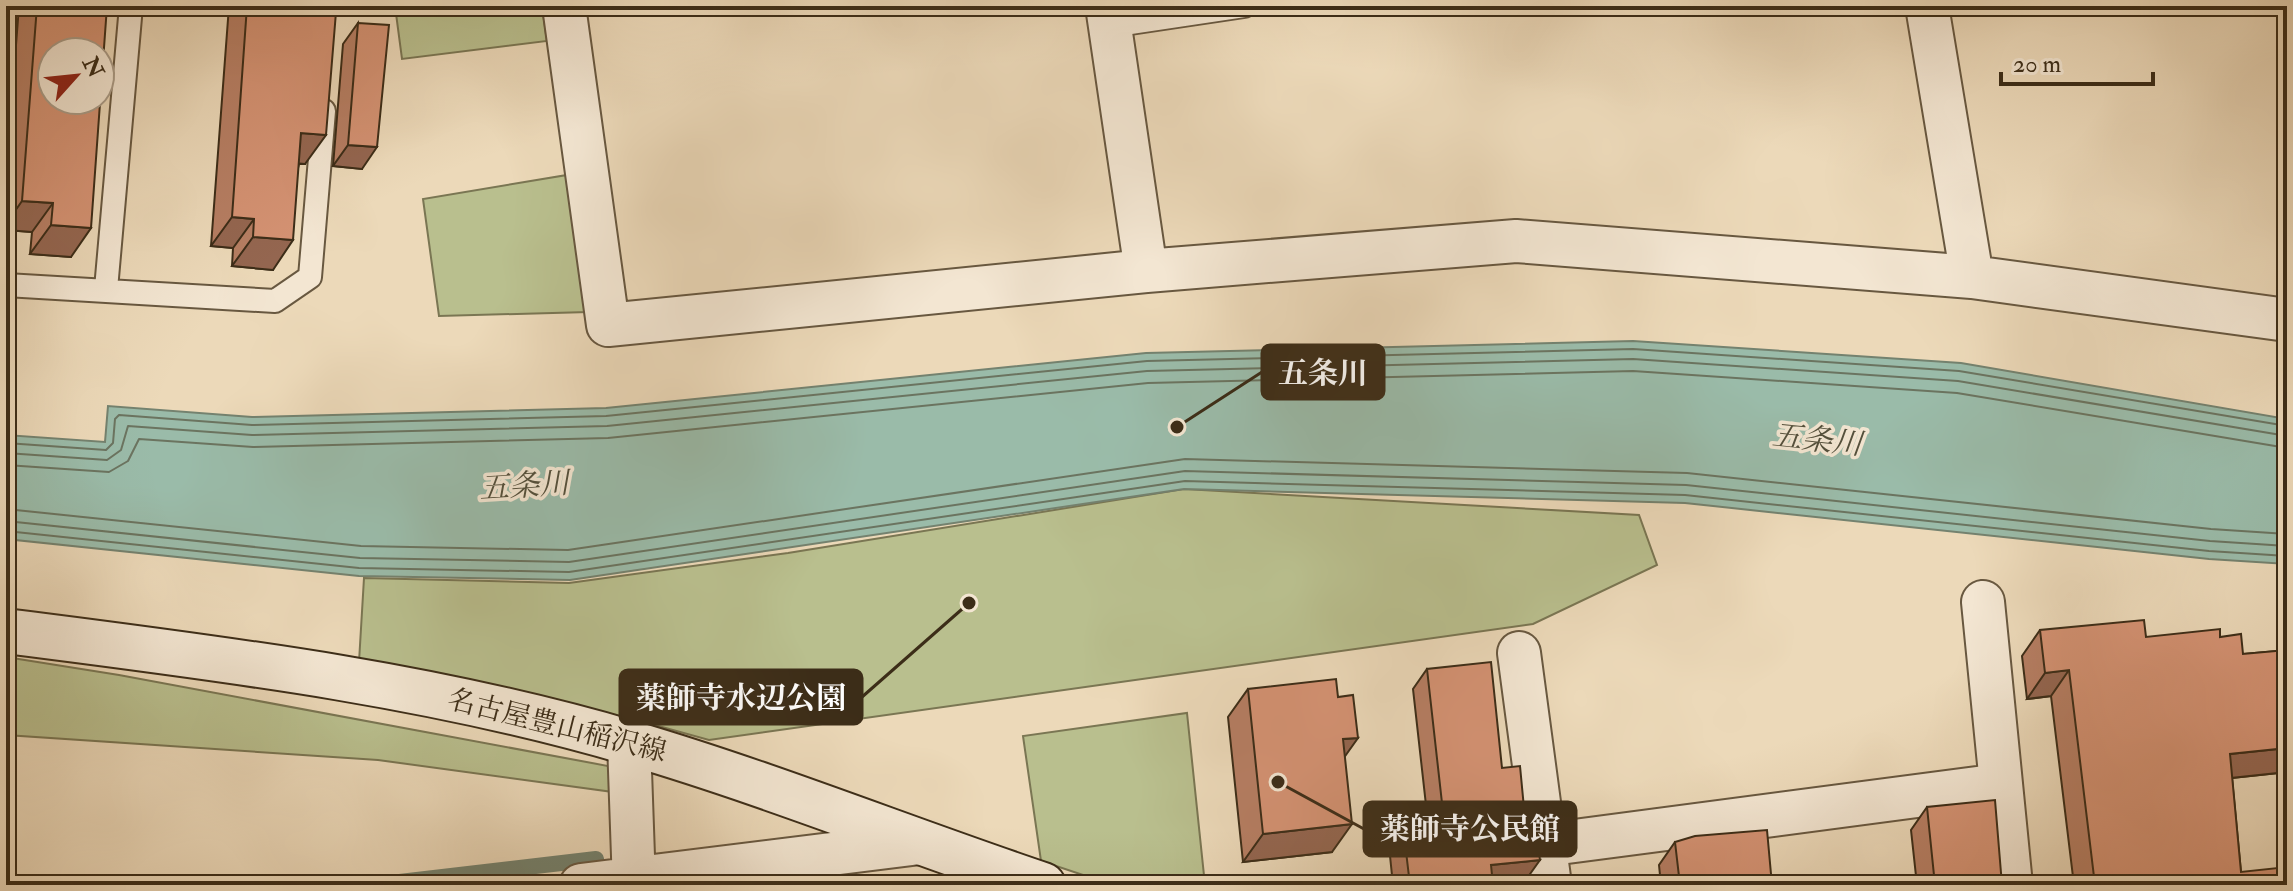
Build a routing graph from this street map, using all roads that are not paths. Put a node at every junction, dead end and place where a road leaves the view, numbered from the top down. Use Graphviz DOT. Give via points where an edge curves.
graph roads {
  1 [pos="131,6"];
  2 [pos="564,6"];
  3 [pos="1244,6"];
  4 [pos="1927,6"];
  5 [pos="1109,16"];
  6 [pos="326,86"];
  7 [pos="1146,271"];
  8 [pos="1972,277"];
  9 [pos="6,285"];
  10 [pos="106,289"];
  11 [pos="2287,320"];
  12 [pos="1983,602"];
  13 [pos="6,631"];
  14 [pos="1519,653"];
  15 [pos="629,742"];
  16 [pos="2000,785"];
  17 [pos="920,843"];
  18 [pos="1547,865"];
  19 [pos="633,882"];
  20 [pos="581,885"];
  21 [pos="1043,885"];
  22 [pos="2011,885"];
  1 -- 10 [label="lane"];
  2 -- 7 [label="street" via="608,325"];
  3 -- 5 [label="lane"];
  4 -- 8 [label="street"];
  5 -- 7 [label="street"];
  6 -- 10 [label="lane" via="310,277 275,301"];
  7 -- 8 [label="street" via="1516,241"];
  8 -- 11 [label="street"];
  9 -- 10 [label="lane"];
  12 -- 16 [label="street"];
  13 -- 15 [label="main road, 名古屋豊山稲沢線" via="421,692"];
  14 -- 18 [label="street"];
  15 -- 17 [label="main road, 名古屋豊山稲沢線"];
  15 -- 19 [label="street"];
  16 -- 18 [label="street"];
  16 -- 22 [label="street"];
  17 -- 19 [label="street"];
  17 -- 21 [label="main road, 名古屋豊山稲沢線"];
  19 -- 20 [label="street"];
}
